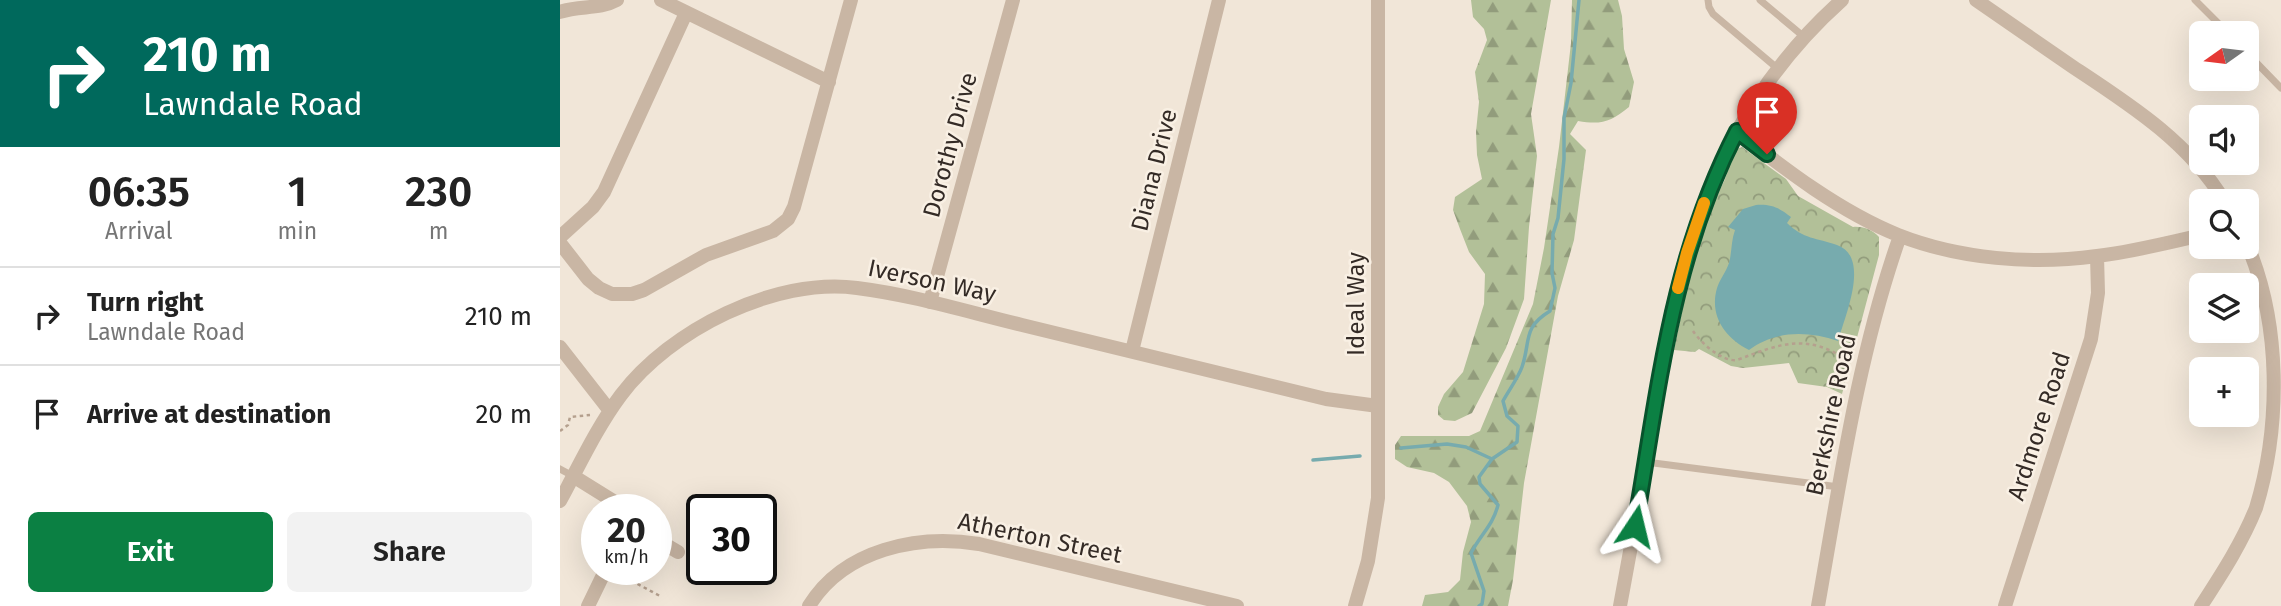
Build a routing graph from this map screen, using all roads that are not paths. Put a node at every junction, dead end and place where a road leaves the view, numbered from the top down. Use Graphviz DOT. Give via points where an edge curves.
graph roads {
  1 [pos="617,0"];
  2 [pos="661,0"];
  3 [pos="851,0"];
  4 [pos="1013,0"];
  5 [pos="1219,0"];
  6 [pos="1378,0"];
  7 [pos="1708,0"];
  8 [pos="1760,0"];
  9 [pos="1842,0"];
  10 [pos="1976,0"];
  11 [pos="2195,0"];
  12 [pos="560,12"];
  13 [pos="686,13"];
  14 [pos="2216,21"];
  15 [pos="1803,36"];
  16 [pos="2259,65"];
  17 [pos="1777,68"];
  18 [pos="829,82"];
  19 [pos="2281,88"];
  20 [pos="1737,131"];
  21 [pos="2216,189"];
  22 [pos="1900,236"];
  23 [pos="560,237"];
  24 [pos="2189,238"];
  25 [pos="560,243"];
  26 [pos="2097,257"];
  27 [pos="2253,259"];
  28 [pos="930,302"];
  29 [pos="2277,327"];
  30 [pos="560,347"];
  31 [pos="1132,351"];
  32 [pos="2280,377"];
  33 [pos="1378,405"];
  34 [pos="610,411"];
  35 [pos="1646,462"];
  36 [pos="567,472"];
  37 [pos="1839,487"];
  38 [pos="602,494"];
  39 [pos="560,501"];
  40 [pos="672,549"];
  41 [pos="678,552"];
  42 [pos="600,585"];
  43 [pos="816,603"];
  44 [pos="587,606"];
  45 [pos="1237,606"];
  46 [pos="1355,606"];
  47 [pos="1620,606"];
  48 [pos="1818,606"];
  49 [pos="2005,606"];
  50 [pos="2201,606"];
  1 -- 12 [label="street"];
  2 -- 13 [label="street"];
  3 -- 18 [label="street"];
  4 -- 28 [label="street, Dorothy Drive"];
  5 -- 31 [label="street, Diana Drive"];
  6 -- 33 [label="street, Ideal Way"];
  7 -- 17 [label="lane" via="1713,13"];
  8 -- 15 [label="lane"];
  9 -- 15 [label="street"];
  10 -- 21 [label="street" via="2163,130"];
  11 -- 14 [label="lane"];
  13 -- 18 [label="street"];
  13 -- 23 [label="street" via="604,192"];
  15 -- 17 [label="street"];
  16 -- 19 [label="lane"];
  17 -- 20 [label="street"];
  18 -- 25 [label="street" via="794,208 778,228 706,255 632,294 612,294 599,288"];
  20 -- 22 [label="street" via="1841,206"];
  20 -- 35 [label="street" via="1715,175 1687,253 1667,333"];
  22 -- 26 [label="street" via="1988,257"];
  22 -- 37 [label="street, Berkshire Road" via="1869,342"];
  24 -- 26 [label="street"];
  26 -- 49 [label="street, Ardmore Road" via="2098,293 2091,339"];
  27 -- 29 [label="street"];
  28 -- 31 [label="street, Iverson Way"];
  28 -- 34 [label="street, Iverson Way" via="856,287 795,290 772,296 718,318 672,346"];
  29 -- 32 [label="street"];
  30 -- 34 [label="street"];
  31 -- 33 [label="street, Iverson Way" via="1326,398"];
  32 -- 50 [label="street" via="2275,435 2260,498"];
  33 -- 46 [label="street, Ideal Way" via="1375,519"];
  34 -- 36 [label="street, Iverson Way"];
  35 -- 37 [label="lane"];
  35 -- 47 [label="street"];
  36 -- 38 [label="street"];
  36 -- 39 [label="street, Iverson Way"];
  37 -- 48 [label="street, Berkshire Road"];
  40 -- 41 [label="street"];
  42 -- 44 [label="street"];
  43 -- 45 [label="street, Atherton Street" via="839,573 875,553 923,540 948,540"];
}
